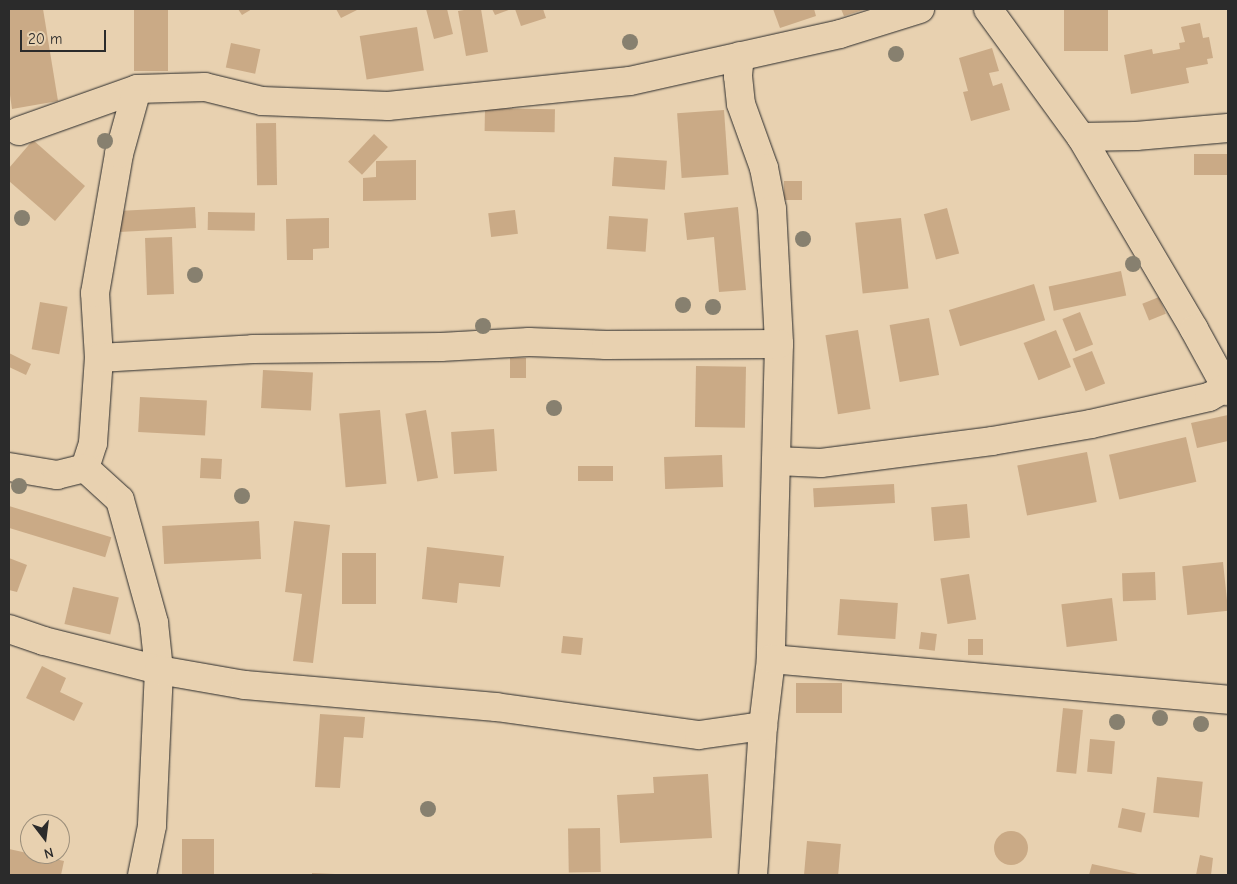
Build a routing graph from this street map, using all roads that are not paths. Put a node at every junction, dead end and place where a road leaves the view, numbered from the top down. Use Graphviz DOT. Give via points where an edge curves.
graph roads {
  1 [pos="920,9"];
  2 [pos="988,9"];
  3 [pos="740,56"];
  4 [pos="137,89"];
  5 [pos="1228,128"];
  6 [pos="19,131"];
  7 [pos="1081,137"];
  8 [pos="779,344"];
  9 [pos="99,358"];
  10 [pos="1227,389"];
  11 [pos="776,461"];
  12 [pos="9,467"];
  13 [pos="85,468"];
  14 [pos="9,629"];
  15 [pos="771,658"];
  16 [pos="159,670"];
  17 [pos="1228,700"];
  18 [pos="763,726"];
  19 [pos="142,875"];
  20 [pos="753,875"];
  1 -- 3 [label="street" via="840,34"];
  2 -- 7 [label="street"];
  3 -- 4 [label="street" via="630,81 388,106 262,101 205,87"];
  3 -- 8 [label="street" via="741,104 764,168 772,209"];
  4 -- 6 [label="street"];
  4 -- 9 [label="street" via="119,154 95,293"];
  5 -- 7 [label="street"];
  7 -- 10 [label="street"];
  8 -- 9 [label="street" via="529,342 441,347 253,349"];
  8 -- 11 [label="street"];
  9 -- 13 [label="street" via="93,443"];
  10 -- 11 [label="street" via="1209,397 1100,422 992,441 821,463"];
  11 -- 15 [label="street"];
  12 -- 13 [label="street" via="57,475"];
  13 -- 16 [label="street" via="120,500 154,623"];
  14 -- 16 [label="street"];
  15 -- 17 [label="street"];
  15 -- 18 [label="street"];
  16 -- 18 [label="street" via="245,685 496,707 699,735"];
  16 -- 19 [label="street" via="152,826"];
  18 -- 20 [label="street"];
}
